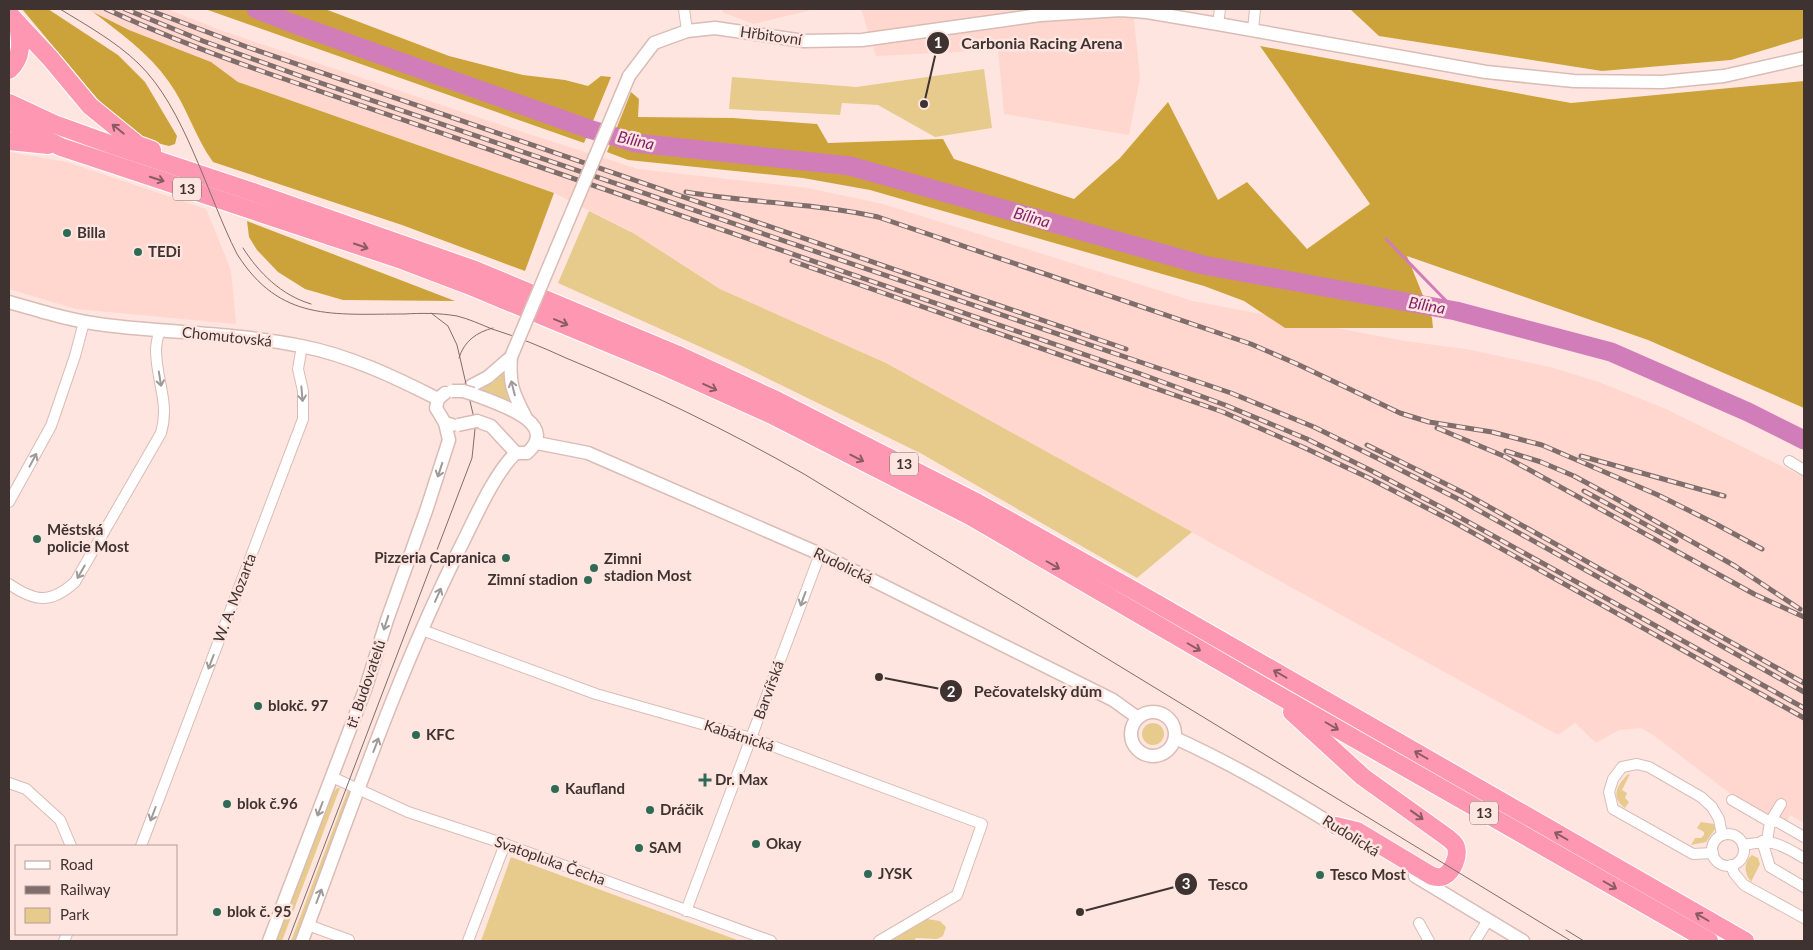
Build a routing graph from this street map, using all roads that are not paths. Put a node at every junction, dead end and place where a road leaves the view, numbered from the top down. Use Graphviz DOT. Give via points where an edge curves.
graph roads {
  1 [pos="684,9"];
  2 [pos="1220,9"];
  3 [pos="1255,9"];
  4 [pos="13,19"];
  5 [pos="1218,24"];
  6 [pos="1253,30"];
  7 [pos="687,31"];
  8 [pos="1804,58"];
  9 [pos="9,70"];
  10 [pos="9,103"];
  11 [pos="9,121"];
  12 [pos="9,141"];
  13 [pos="61,147"];
  14 [pos="256,193"];
  15 [pos="9,302"];
  16 [pos="84,322"];
  17 [pos="159,331"];
  18 [pos="302,346"];
  19 [pos="511,357"];
  20 [pos="465,391"];
  21 [pos="438,399"];
  22 [pos="525,416"];
  23 [pos="451,424"];
  24 [pos="537,443"];
  25 [pos="516,453"];
  26 [pos="1789,461"];
  27 [pos="1804,470"];
  28 [pos="9,502"];
  29 [pos="820,554"];
  30 [pos="9,584"];
  31 [pos="422,630"];
  32 [pos="1259,684"];
  33 [pos="1138,718"];
  34 [pos="751,738"];
  35 [pos="1174,738"];
  36 [pos="332,778"];
  37 [pos="9,784"];
  38 [pos="358,791"];
  39 [pos="1732,800"];
  40 [pos="1781,804"];
  41 [pos="1770,822"];
  42 [pos="1336,826"];
  43 [pos="1722,836"];
  44 [pos="1804,837"];
  45 [pos="1764,841"];
  46 [pos="505,844"];
  47 [pos="71,845"];
  48 [pos="141,845"];
  49 [pos="1743,845"];
  50 [pos="1712,853"];
  51 [pos="1804,858"];
  52 [pos="1732,865"];
  53 [pos="1804,887"];
  54 [pos="686,911"];
  55 [pos="1804,918"];
  56 [pos="1488,920"];
  57 [pos="1419,923"];
  58 [pos="308,925"];
  59 [pos="349,940"];
  60 [pos="269,941"];
  61 [pos="302,941"];
  62 [pos="468,941"];
  63 [pos="771,941"];
  64 [pos="879,941"];
  65 [pos="1428,941"];
  66 [pos="1475,941"];
  67 [pos="1523,941"];
  68 [pos="1709,941"];
  69 [pos="1745,941"];
  1 -- 7 [label="street"];
  2 -- 5 [label="street"];
  3 -- 6 [label="street"];
  4 -- 9 [label="highway" via="21,51"];
  14 -- 4 [label="highway, one-way" via="138,145 90,106"];
  5 -- 6 [label="street, Hřbitovní"];
  5 -- 7 [label="street, Hřbitovní" via="1121,10 1040,15 862,40 804,41 716,28"];
  6 -- 8 [label="street, Hřbitovní" via="1486,72 1574,81 1662,82 1724,76"];
  7 -- 19 [label="street, Hřbitovní, bridge" via="654,43 629,76"];
  10 -- 14 [label="highway, 13" via="54,124"];
  11 -- 13 [label="highway, 13"];
  12 -- 13 [label="highway"];
  13 -- 32 [label="highway, 13, one-way" via="402,260 668,368 770,414 970,516"];
  69 -- 14 [label="highway, 13, one-way" via="1117,581 868,445 693,362 546,298"];
  15 -- 16 [label="street, Chomutovská"];
  16 -- 17 [label="street, Chomutovská"];
  28 -- 16 [label="street, one-way" via="51,426"];
  17 -- 18 [label="street, Chomutovská"];
  17 -- 30 [label="street, one-way" via="156,350 165,419 161,433 75,582 62,594 47,598 32,597"];
  18 -- 21 [label="street, Chomutovská" via="339,356 408,383"];
  18 -- 48 [label="street, W. A. Mozarta, one-way" via="298,369 303,419"];
  19 -- 20 [label="street" via="488,378"];
  22 -- 19 [label="street, one-way" via="513,394"];
  20 -- 21 [label="street" via="447,392"];
  20 -- 22 [label="street"];
  21 -- 23 [label="street" via="436,408"];
  22 -- 24 [label="street" via="538,435"];
  23 -- 25 [label="street, bridge" via="477,421 492,426"];
  23 -- 36 [label="street, tř. Budovatelů, one-way" via="426,511"];
  24 -- 25 [label="street" via="527,453"];
  24 -- 29 [label="street, Rudolická" via="588,452"];
  31 -- 25 [label="street, tř. Budovatelů, one-way" via="474,520 507,461"];
  26 -- 27 [label="street"];
  29 -- 33 [label="street, Rudolická" via="1112,700"];
  29 -- 34 [label="street, Barvířská, one-way"];
  31 -- 34 [label="street, Kabátnická" via="604,697"];
  38 -- 31 [label="street, tř. Budovatelů, one-way"];
  32 -- 42 [label="highway, one-way" via="1363,777 1456,845 1455,863 1445,876 1432,876 1357,831"];
  32 -- 68 [label="highway, 13, one-way"];
  33 -- 35 [label="street" via="1150,712 1164,714 1173,725"];
  33 -- 35 [label="street" via="1132,738 1144,754 1163,753"];
  34 -- 54 [label="street, Barvířská"];
  34 -- 64 [label="street, Kabátnická" via="982,824 957,895"];
  35 -- 42 [label="street, Rudolická"];
  36 -- 38 [label="street, Svatopluka Čecha"];
  36 -- 60 [label="street, tř. Budovatelů, one-way"];
  37 -- 47 [label="street" via="26,789 60,820"];
  38 -- 46 [label="street, Svatopluka Čecha" via="408,812"];
  58 -- 38 [label="street, tř. Budovatelů, one-way"];
  39 -- 41 [label="street"];
  40 -- 41 [label="street"];
  41 -- 44 [label="street" via="1778,822"];
  41 -- 45 [label="street"];
  42 -- 56 [label="street, Rudolická"];
  43 -- 49 [label="street" via="1735,836"];
  43 -- 50 [label="street" via="1715,842"];
  43 -- 50 [label="street" via="1712,807 1701,797 1649,767 1637,764 1622,767 1612,778 1609,792 1613,809 1693,854"];
  45 -- 49 [label="street"];
  45 -- 51 [label="street" via="1777,842"];
  45 -- 53 [label="street" via="1770,867"];
  46 -- 54 [label="street, Svatopluka Čecha"];
  46 -- 62 [label="street"];
  49 -- 52 [label="street" via="1741,858"];
  50 -- 52 [label="street" via="1720,863"];
  52 -- 55 [label="street" via="1744,885"];
  54 -- 63 [label="street, Svatopluka Čecha"];
  56 -- 66 [label="street"];
  56 -- 67 [label="street, Rudolická"];
  57 -- 65 [label="street"];
  58 -- 59 [label="street"];
  58 -- 61 [label="street, tř. Budovatelů"];
}
